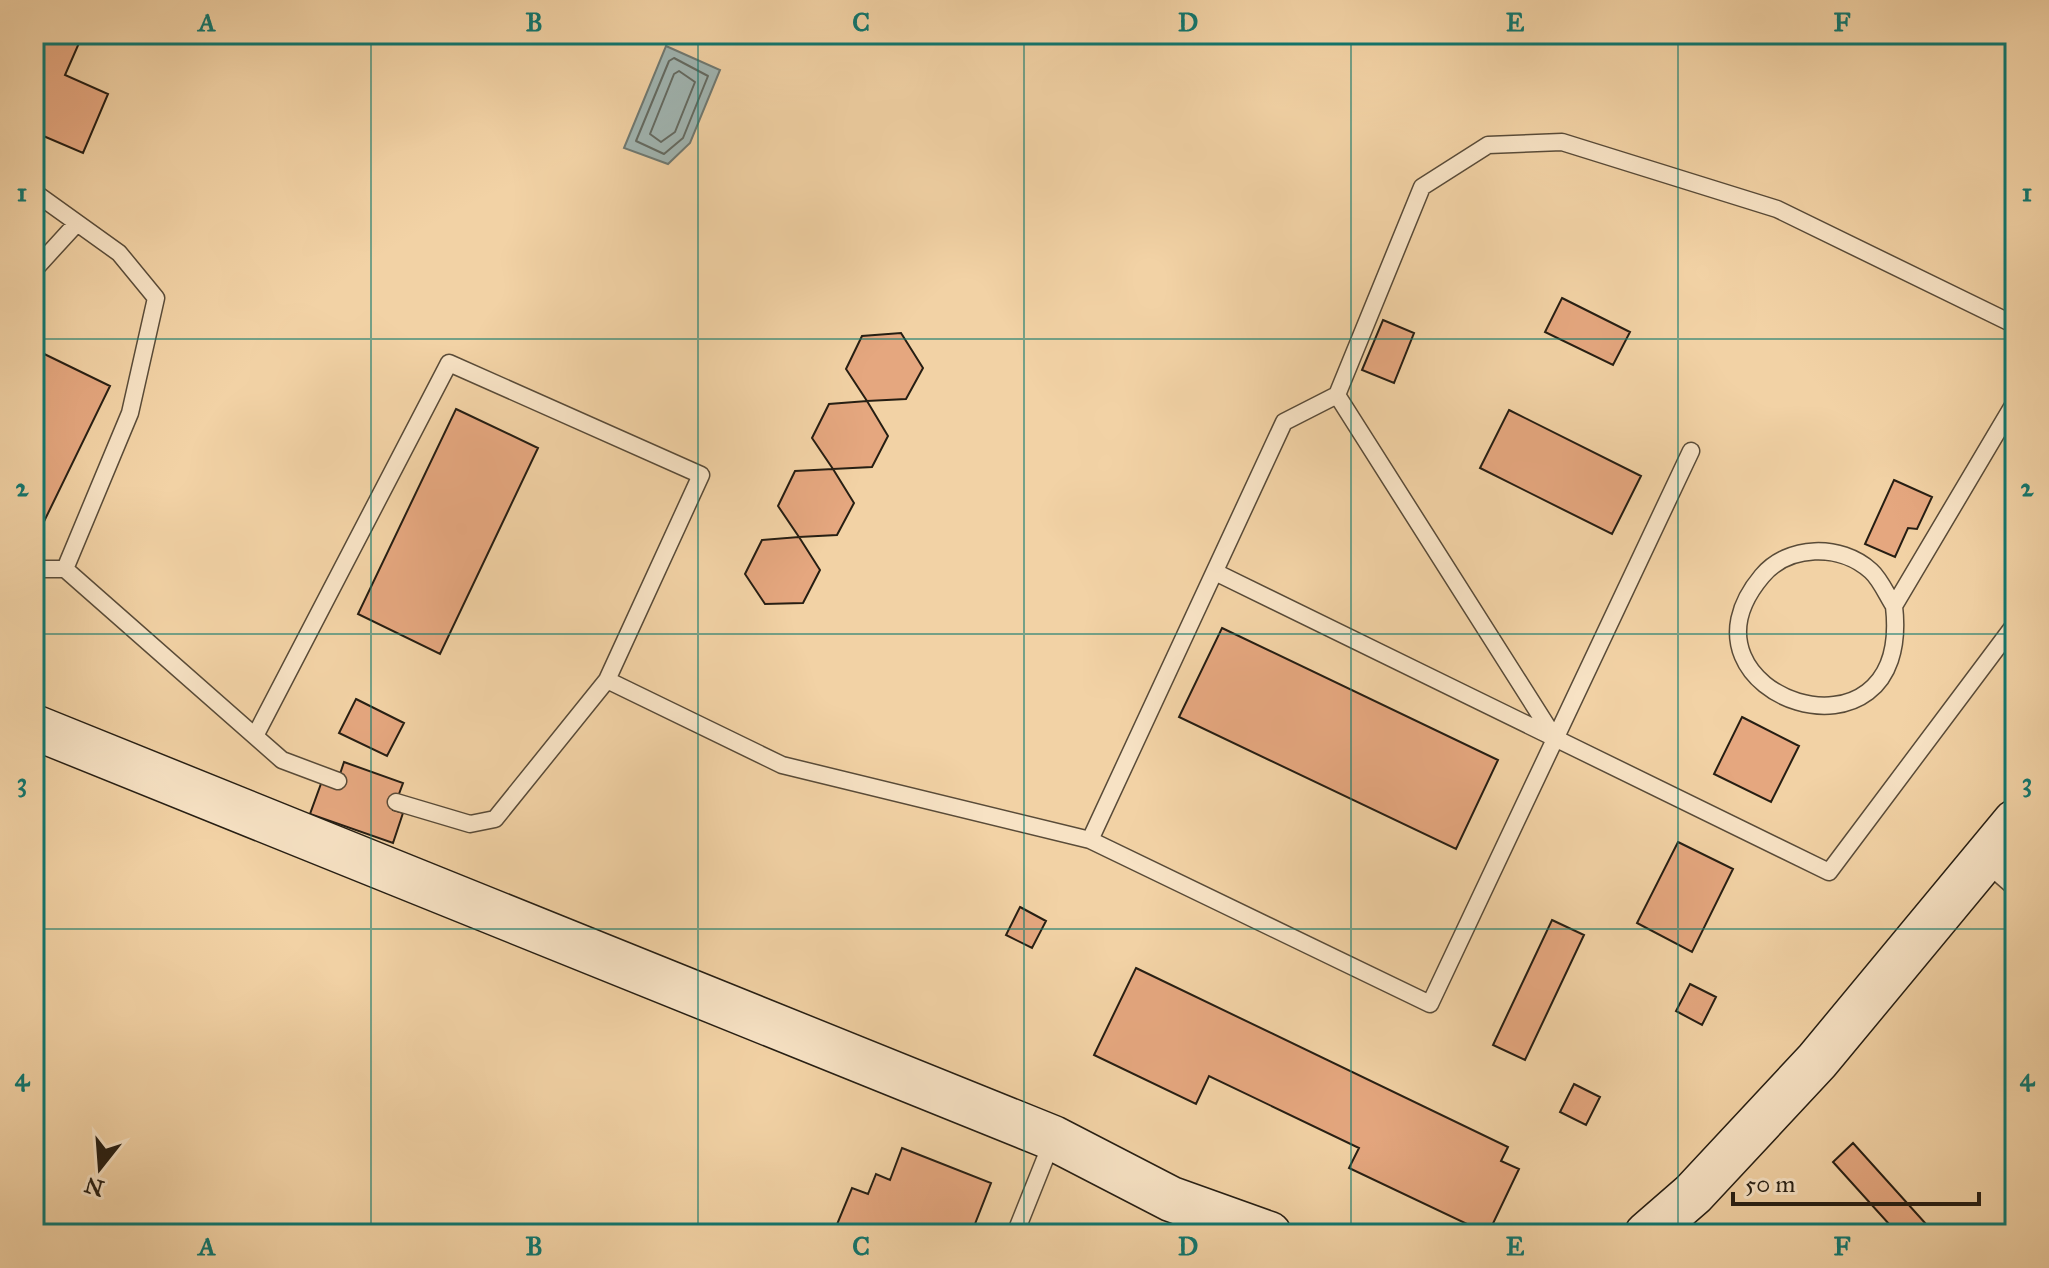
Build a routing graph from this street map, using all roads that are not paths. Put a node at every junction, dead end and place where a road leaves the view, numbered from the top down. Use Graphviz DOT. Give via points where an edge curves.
graph roads {
  1 [pos="34,192"];
  2 [pos="77,223"];
  3 [pos="34,270"];
  4 [pos="2015,325"];
  5 [pos="1337,395"];
  6 [pos="2015,402"];
  7 [pos="1691,451"];
  8 [pos="34,569"];
  9 [pos="65,569"];
  10 [pos="1215,572"];
  11 [pos="1894,606"];
  12 [pos="2015,624"];
  13 [pos="607,680"];
  14 [pos="34,727"];
  15 [pos="255,736"];
  16 [pos="1555,739"];
  17 [pos="338,781"];
  18 [pos="396,802"];
  19 [pos="2015,822"];
  20 [pos="1090,840"];
  21 [pos="1983,860"];
  22 [pos="2015,888"];
  23 [pos="1053,1138"];
  24 [pos="1015,1234"];
  25 [pos="1269,1234"];
  26 [pos="1647,1234"];
  1 -- 2 [label="lane"];
  2 -- 3 [label="lane"];
  2 -- 9 [label="lane" via="119,253 156,298 130,413"];
  4 -- 5 [label="lane" via="1777,209 1562,142 1488,145 1422,187"];
  5 -- 10 [label="lane" via="1284,422"];
  5 -- 16 [label="lane"];
  6 -- 11 [label="lane"];
  7 -- 16 [label="lane"];
  8 -- 9 [label="lane"];
  9 -- 15 [label="lane"];
  10 -- 16 [label="lane"];
  10 -- 20 [label="lane"];
  11 -- 11 [label="lane" via="1897,634 1890,661 1860,696 1831,707 1803,706 1778,697 1755,676 1743,652 1739,627 1747,594 1771,566 1791,555 1818,551 1849,557 1872,572"];
  12 -- 16 [label="lane" via="1829,872"];
  13 -- 15 [label="lane" via="701,475 449,363"];
  13 -- 18 [label="lane" via="495,819 470,824"];
  13 -- 20 [label="lane" via="782,765"];
  14 -- 23 [label="street"];
  15 -- 17 [label="lane" via="282,760"];
  16 -- 20 [label="lane" via="1430,1004"];
  19 -- 21 [label="street"];
  21 -- 22 [label="lane"];
  21 -- 26 [label="street" via="1817,1061 1693,1194"];
  23 -- 24 [label="lane"];
  23 -- 25 [label="street" via="1171,1199"];
}
